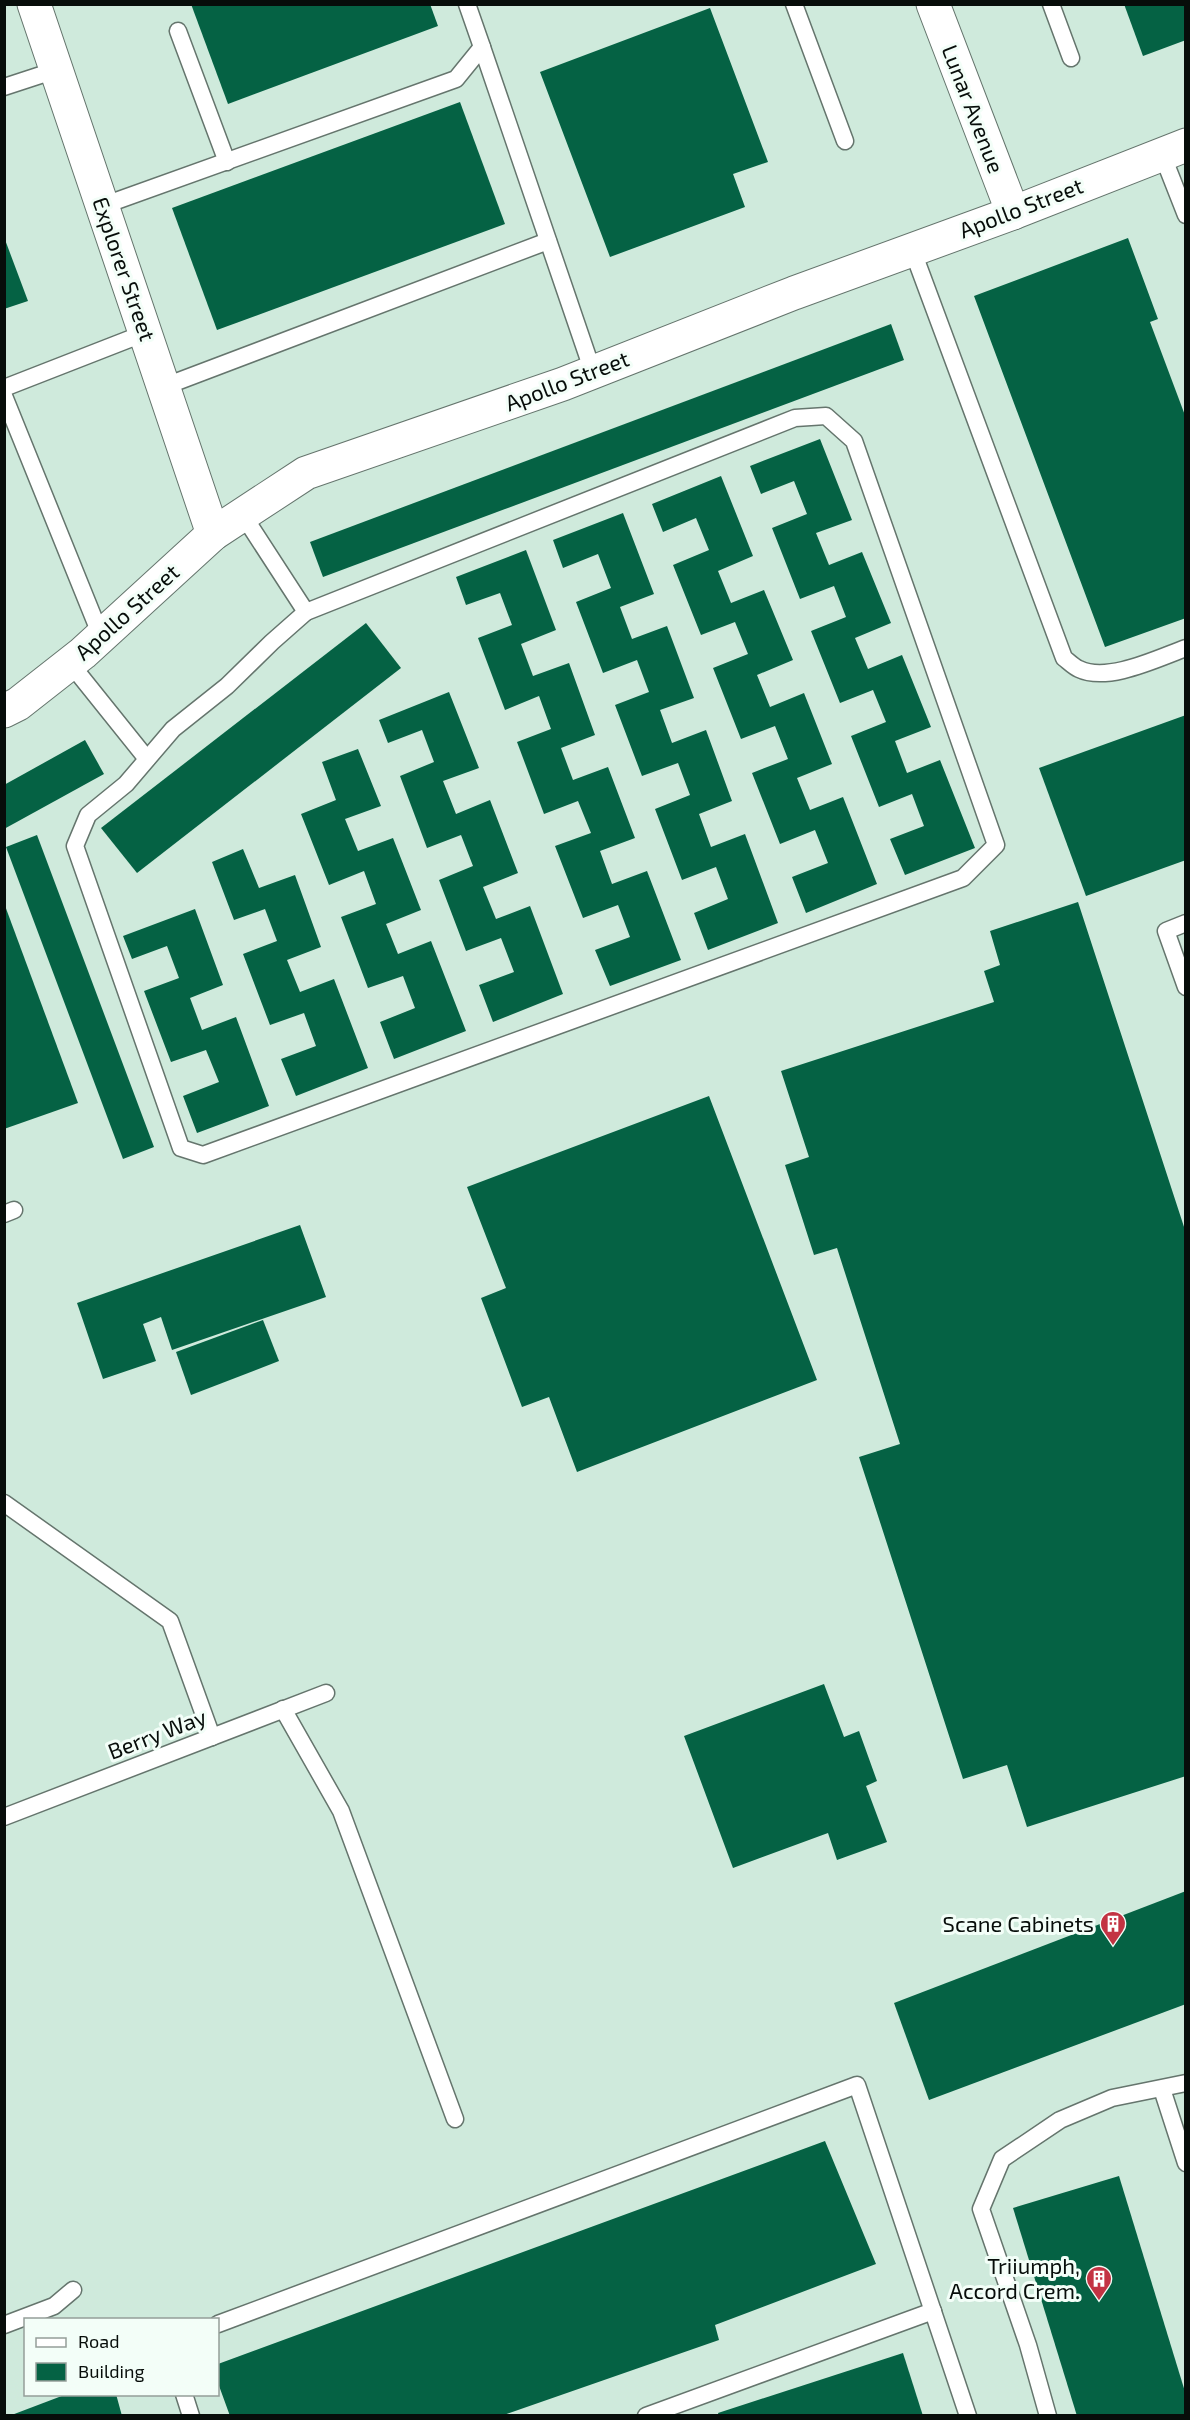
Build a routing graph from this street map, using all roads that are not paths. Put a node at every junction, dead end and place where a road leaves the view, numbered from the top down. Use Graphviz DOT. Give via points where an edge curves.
graph roads {
  1 [pos="34,4"];
  2 [pos="467,4"];
  3 [pos="794,4"];
  4 [pos="933,4"];
  5 [pos="1051,4"];
  6 [pos="178,31"];
  7 [pos="482,47"];
  8 [pos="1071,58"];
  9 [pos="56,70"];
  10 [pos="4,87"];
  11 [pos="845,141"];
  12 [pos="1174,150"];
  13 [pos="227,162"];
  14 [pos="102,206"];
  15 [pos="1013,213"];
  16 [pos="1185,215"];
  17 [pos="548,241"];
  18 [pos="912,249"];
  19 [pos="145,333"];
  20 [pos="594,372"];
  21 [pos="163,387"];
  22 [pos="4,388"];
  23 [pos="4,396"];
  24 [pos="243,514"];
  25 [pos="213,534"];
  26 [pos="306,612"];
  27 [pos="101,636"];
  28 [pos="1185,648"];
  29 [pos="70,663"];
  30 [pos="4,711"];
  31 [pos="147,759"];
  32 [pos="1185,922"];
  33 [pos="1185,987"];
  34 [pos="4,1503"];
  35 [pos="326,1693"];
  36 [pos="283,1710"];
  37 [pos="212,1737"];
  38 [pos="4,1817"];
  39 [pos="1185,2083"];
  40 [pos="1162,2089"];
  41 [pos="455,2119"];
  42 [pos="1185,2163"];
  43 [pos="73,2290"];
  44 [pos="933,2311"];
  45 [pos="219,2324"];
  46 [pos="4,2325"];
  47 [pos="185,2396"];
  48 [pos="191,2415"];
  49 [pos="646,2415"];
  50 [pos="968,2415"];
  51 [pos="1048,2415"];
  1 -- 9 [label="street, Explorer Street"];
  2 -- 7 [label="lane"];
  3 -- 11 [label="lane"];
  4 -- 15 [label="street, Lunar Avenue"];
  5 -- 8 [label="lane"];
  6 -- 13 [label="lane"];
  7 -- 13 [label="lane" via="456,79"];
  7 -- 17 [label="lane"];
  9 -- 10 [label="lane"];
  9 -- 14 [label="street, Explorer Street"];
  12 -- 15 [label="street, Apollo Street"];
  12 -- 16 [label="lane"];
  13 -- 14 [label="lane"];
  14 -- 19 [label="street, Explorer Street"];
  15 -- 18 [label="street, Apollo Street"];
  17 -- 20 [label="lane"];
  17 -- 21 [label="lane"];
  18 -- 20 [label="street, Apollo Street"];
  18 -- 28 [label="lane" via="1064,657 1080,670 1106,672 1127,670"];
  19 -- 21 [label="street, Explorer Street"];
  19 -- 22 [label="lane"];
  20 -- 24 [label="street, Apollo Street" via="306,473"];
  21 -- 25 [label="street, Explorer Street"];
  23 -- 27 [label="lane"];
  24 -- 25 [label="street, Apollo Street"];
  24 -- 26 [label="lane"];
  25 -- 27 [label="street, Apollo Street"];
  26 -- 31 [label="lane" via="173,729"];
  26 -- 31 [label="lane" via="795,418 826,416 854,441 996,845 963,878 202,1155 181,1148 75,846 88,814 126,784"];
  27 -- 29 [label="street, Apollo Street"];
  29 -- 30 [label="street, Apollo Street"];
  29 -- 31 [label="lane"];
  32 -- 33 [label="lane" via="1166,931"];
  34 -- 37 [label="lane" via="170,1621"];
  35 -- 36 [label="lane, Berry Way"];
  36 -- 37 [label="lane, Berry Way"];
  36 -- 41 [label="lane" via="341,1811"];
  37 -- 38 [label="lane, Berry Way"];
  39 -- 40 [label="lane"];
  40 -- 42 [label="lane"];
  40 -- 51 [label="lane" via="1112,2098 1060,2120 1002,2159 981,2209"];
  43 -- 46 [label="lane" via="54,2306"];
  44 -- 45 [label="lane" via="857,2085"];
  44 -- 49 [label="lane"];
  44 -- 50 [label="lane"];
  47 -- 48 [label="lane"];
}
